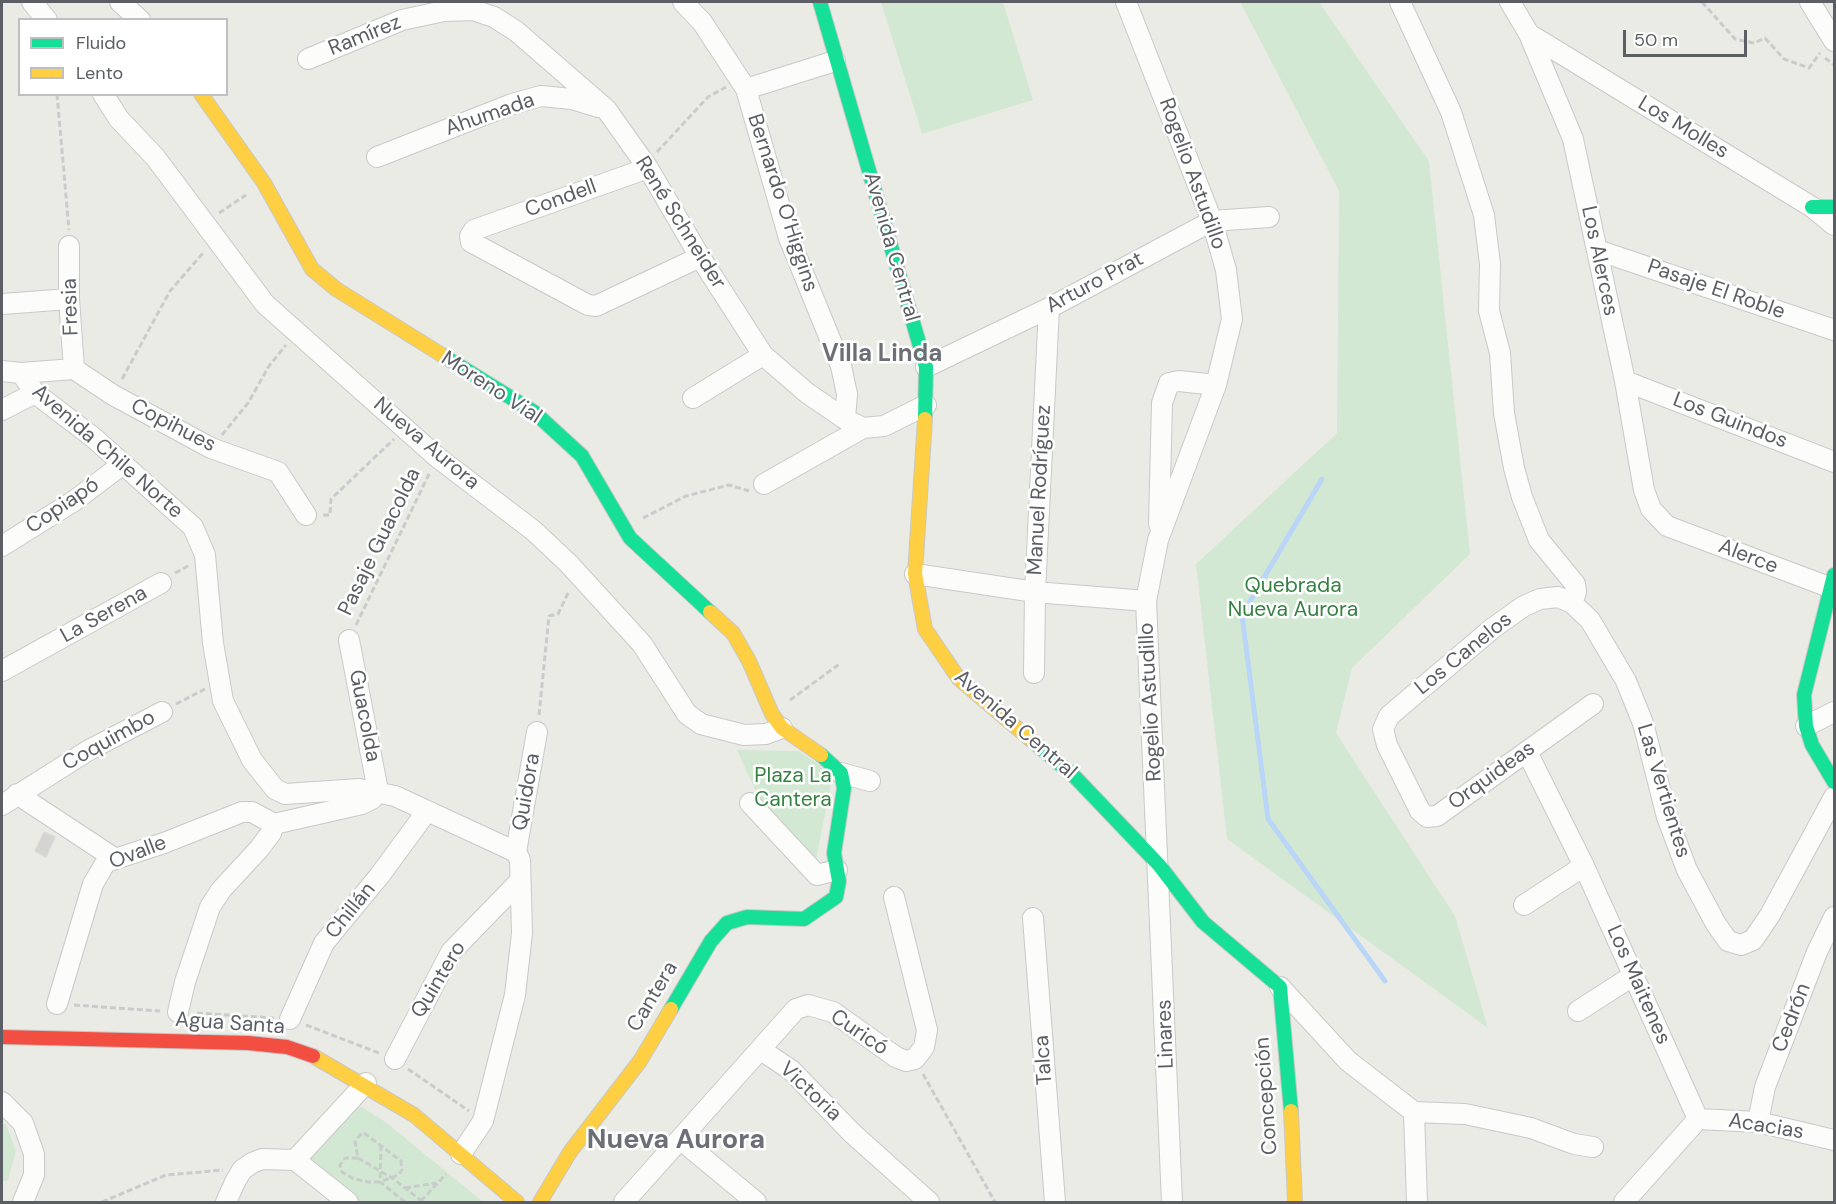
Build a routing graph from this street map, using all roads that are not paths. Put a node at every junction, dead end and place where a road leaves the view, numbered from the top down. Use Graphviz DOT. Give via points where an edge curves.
graph roads {
  1 [pos="32,2"];
  2 [pos="120,2"];
  3 [pos="682,2"];
  4 [pos="695,2"];
  5 [pos="820,2"];
  6 [pos="1126,2"];
  7 [pos="1400,2"];
  8 [pos="1510,2"];
  9 [pos="1810,2"];
  10 [pos="494,17"];
  11 [pos="45,18"];
  12 [pos="138,18"];
  13 [pos="702,22"];
  14 [pos="1529,34"];
  15 [pos="1834,40"];
  16 [pos="308,59"];
  17 [pos="835,61"];
  18 [pos="742,84"];
  19 [pos="104,96"];
  20 [pos="202,96"];
  21 [pos="606,109"];
  22 [pos="376,157"];
  23 [pos="647,166"];
  24 [pos="1812,207"];
  25 [pos="1834,207"];
  26 [pos="1269,217"];
  27 [pos="1212,220"];
  28 [pos="1834,225"];
  29 [pos="69,246"];
  30 [pos="1597,250"];
  31 [pos="700,257"];
  32 [pos="69,299"];
  33 [pos="2,304"];
  34 [pos="1049,308"];
  35 [pos="1834,330"];
  36 [pos="763,355"];
  37 [pos="926,368"];
  38 [pos="74,369"];
  39 [pos="11,372"];
  40 [pos="1625,381"];
  41 [pos="1216,385"];
  42 [pos="35,393"];
  43 [pos="693,398"];
  44 [pos="926,405"];
  45 [pos="2,410"];
  46 [pos="845,419"];
  47 [pos="863,428"];
  48 [pos="1834,462"];
  49 [pos="123,464"];
  50 [pos="765,483"];
  51 [pos="306,515"];
  52 [pos="1667,526"];
  53 [pos="1158,540"];
  54 [pos="2,546"];
  55 [pos="915,574"];
  56 [pos="1832,581"];
  57 [pos="161,582"];
  58 [pos="1035,592"];
  59 [pos="1146,601"];
  60 [pos="1572,603"];
  61 [pos="349,640"];
  62 [pos="2,671"];
  63 [pos="1034,673"];
  64 [pos="1593,704"];
  65 [pos="162,712"];
  66 [pos="1834,712"];
  67 [pos="777,721"];
  68 [pos="1806,726"];
  69 [pos="537,732"];
  70 [pos="1387,745"];
  71 [pos="1527,752"];
  72 [pos="841,772"];
  73 [pos="870,781"];
  74 [pos="1834,782"];
  75 [pos="378,791"];
  76 [pos="1834,797"];
  77 [pos="9,800"];
  78 [pos="750,803"];
  79 [pos="427,811"];
  80 [pos="274,824"];
  81 [pos="516,852"];
  82 [pos="114,858"];
  83 [pos="1159,865"];
  84 [pos="1584,866"];
  85 [pos="838,875"];
  86 [pos="519,882"];
  87 [pos="894,897"];
  88 [pos="1524,905"];
  89 [pos="1834,917"];
  90 [pos="1033,918"];
  91 [pos="1634,975"];
  92 [pos="1280,987"];
  93 [pos="57,1004"];
  94 [pos="1578,1011"];
  95 [pos="178,1012"];
  96 [pos="290,1019"];
  97 [pos="2,1037"];
  98 [pos="761,1050"];
  99 [pos="394,1059"];
  100 [pos="366,1083"];
  101 [pos="2,1102"];
  102 [pos="1414,1112"];
  103 [pos="1698,1119"];
  104 [pos="1758,1122"];
  105 [pos="681,1139"];
  106 [pos="1834,1140"];
  107 [pos="1593,1147"];
  108 [pos="461,1154"];
  109 [pos="295,1160"];
  110 [pos="23,1203"];
  111 [pos="226,1203"];
  112 [pos="348,1203"];
  113 [pos="517,1203"];
  114 [pos="540,1203"];
  115 [pos="624,1203"];
  116 [pos="756,1203"];
  117 [pos="929,1203"];
  118 [pos="1055,1203"];
  119 [pos="1172,1203"];
  120 [pos="1295,1203"];
  121 [pos="1417,1203"];
  122 [pos="1624,1203"];
  1 -- 11 [label="street"];
  2 -- 12 [label="street"];
  3 -- 13 [label="street, Bernardo O’Higgins"];
  4 -- 13 [label="street"];
  5 -- 17 [label="street, Avenida Central"];
  6 -- 27 [label="street, Rogelio Astudillo"];
  7 -- 60 [label="street" via="1451,112 1484,215 1490,264 1489,311 1500,353 1504,413 1514,468 1539,540 1575,584"];
  8 -- 14 [label="street, Los Alerces"];
  9 -- 15 [label="street"];
  10 -- 16 [label="street, Ramírez" via="473,10 444,11 402,20"];
  10 -- 21 [label="street, René Schneider"];
  13 -- 18 [label="street, Bernardo O’Higgins"];
  14 -- 24 [label="street, Los Molles"];
  14 -- 30 [label="street, Los Alerces" via="1573,139"];
  17 -- 18 [label="street"];
  17 -- 37 [label="street, Avenida Central"];
  18 -- 46 [label="street, Bernardo O’Higgins" via="789,238 842,366 847,394"];
  19 -- 67 [label="street, Nueva Aurora" via="265,304 437,457 534,531 569,564 642,644 687,714 701,724 744,735 766,734"];
  20 -- 67 [label="street, Moreno Vial" via="264,183 312,269 336,289 534,412 582,456 630,538 733,633"];
  21 -- 22 [label="street, Ahumada" via="572,99 541,96"];
  21 -- 23 [label="street, René Schneider"];
  23 -- 31 [label="street, René Schneider"];
  23 -- 31 [label="street, Condell" via="474,230 471,242 588,305 603,303"];
  24 -- 25 [label="street"];
  24 -- 28 [label="street, Los Molles"];
  26 -- 27 [label="street, Arturo Prat"];
  27 -- 34 [label="street, Arturo Prat"];
  27 -- 41 [label="street, Rogelio Astudillo" via="1226,270 1232,320"];
  29 -- 32 [label="street, Fresia"];
  30 -- 35 [label="street, Pasaje El Roble"];
  30 -- 40 [label="street, Los Alerces"];
  31 -- 36 [label="street, René Schneider"];
  32 -- 33 [label="street"];
  32 -- 38 [label="street, Fresia"];
  34 -- 37 [label="street, Arturo Prat"];
  34 -- 58 [label="street, Manuel Rodríguez"];
  36 -- 43 [label="street"];
  36 -- 46 [label="street, René Schneider"];
  37 -- 44 [label="street, Avenida Central"];
  38 -- 39 [label="street"];
  38 -- 51 [label="street, Copihues" via="113,395 211,448 278,472"];
  39 -- 42 [label="street, Avenida Chile Norte"];
  40 -- 48 [label="street, Los Guindos"];
  40 -- 52 [label="street, Los Alerces" via="1644,490 1651,509"];
  41 -- 53 [label="street, Rogelio Astudillo"];
  41 -- 53 [label="street, Rogelio Astudillo" via="1179,381 1169,384 1162,403"];
  42 -- 45 [label="street"];
  42 -- 49 [label="street, Avenida Chile Norte"];
  44 -- 47 [label="street" via="884,426"];
  44 -- 55 [label="street, Avenida Central"];
  46 -- 47 [label="street, René Schneider"];
  47 -- 50 [label="street"];
  49 -- 54 [label="street, Copiapó" via="74,501"];
  49 -- 75 [label="street, Avenida Chile Norte" via="193,527 205,555 220,681 231,721 252,760 275,789 285,794"];
  52 -- 56 [label="street, Alerce"];
  53 -- 59 [label="street, Rogelio Astudillo"];
  55 -- 58 [label="street"];
  55 -- 83 [label="street, Avenida Central" via="925,629 959,679 1075,777"];
  56 -- 68 [label="street" via="1806,680"];
  57 -- 62 [label="street, La Serena"];
  58 -- 59 [label="street"];
  58 -- 63 [label="street, Manuel Rodríguez"];
  59 -- 83 [label="street, Rogelio Astudillo"];
  60 -- 70 [label="street, Los Canelos" via="1558,597 1540,599 1493,628 1389,716 1383,729"];
  60 -- 76 [label="street, Las Vertientes" via="1590,620 1626,681 1643,723 1666,817 1687,870 1728,941 1741,945 1753,940"];
  61 -- 75 [label="street, Guacolda"];
  64 -- 71 [label="street, Orquideas"];
  65 -- 77 [label="street, Coquimbo" via="89,750"];
  66 -- 68 [label="street"];
  67 -- 72 [label="street"];
  68 -- 74 [label="street" via="1819,760"];
  69 -- 81 [label="street, Quidora"];
  70 -- 71 [label="street, Orquideas" via="1420,811 1427,817 1437,816"];
  71 -- 84 [label="street, Los Maitenes"];
  72 -- 73 [label="street"];
  72 -- 85 [label="street" via="844,788 834,853"];
  75 -- 79 [label="street, Avenida Chile Norte"];
  75 -- 80 [label="street" via="362,804"];
  77 -- 82 [label="street"];
  78 -- 85 [label="street" via="817,875"];
  79 -- 81 [label="street, Avenida Chile Norte"];
  79 -- 96 [label="street, Chillán" via="324,944"];
  80 -- 82 [label="street, Ovalle" via="252,812 242,812"];
  80 -- 95 [label="street" via="259,849 210,907"];
  81 -- 86 [label="street" via="520,860"];
  82 -- 93 [label="street, Ovalle" via="96,874"];
  83 -- 92 [label="street, Avenida Central" via="1203,922"];
  83 -- 119 [label="street, Linares"];
  84 -- 88 [label="street"];
  84 -- 91 [label="street, Los Maitenes"];
  85 -- 114 [label="street, Cantera" via="836,897 804,919 747,916 727,923 711,941 640,1061 570,1152"];
  86 -- 99 [label="street, Quintero" via="451,952"];
  86 -- 108 [label="street" via="519,975 483,1121"];
  87 -- 98 [label="street, Curicó" via="927,1030 924,1047 915,1059 896,1058 833,1012 808,1005 796,1009"];
  89 -- 104 [label="street, Cedrón" via="1816,952 1769,1077"];
  90 -- 118 [label="street, Talca"];
  91 -- 94 [label="street"];
  91 -- 103 [label="street, Los Maitenes"];
  92 -- 102 [label="street, Avenida Central" via="1348,1061"];
  92 -- 120 [label="street, Concepción"];
  97 -- 100 [label="street, Agua Santa" via="287,1047 321,1059"];
  98 -- 105 [label="street, Victoria"];
  98 -- 117 [label="street, Victoria" via="791,1070 852,1133"];
  100 -- 108 [label="street, Agua Santa" via="414,1115"];
  100 -- 109 [label="street"];
  101 -- 110 [label="street" via="23,1123 34,1154 33,1175"];
  102 -- 107 [label="street" via="1466,1114"];
  102 -- 121 [label="street"];
  103 -- 104 [label="street, Acacias"];
  103 -- 122 [label="street"];
  104 -- 106 [label="street, Acacias"];
  105 -- 115 [label="street, Victoria"];
  105 -- 116 [label="street"];
  108 -- 113 [label="street, Agua Santa"];
  109 -- 111 [label="street" via="262,1159 242,1170"];
  109 -- 112 [label="street"];
}
